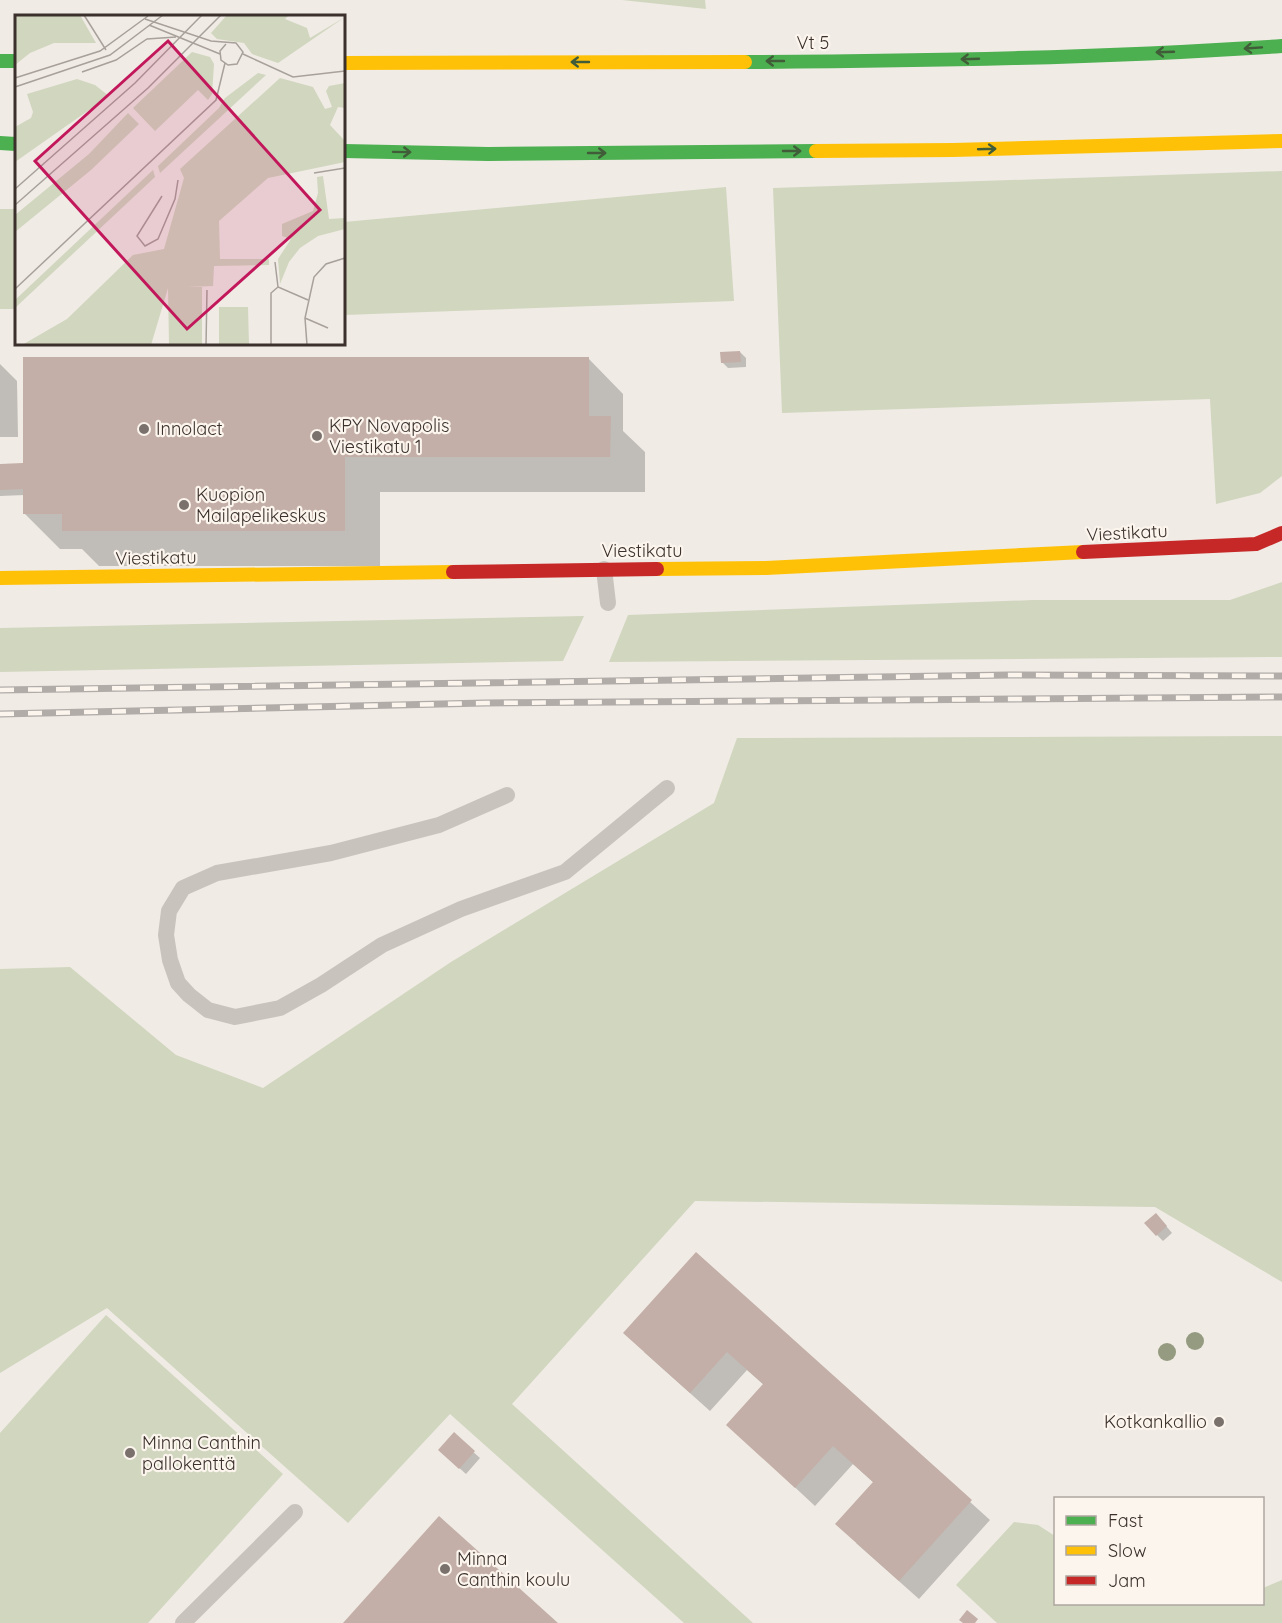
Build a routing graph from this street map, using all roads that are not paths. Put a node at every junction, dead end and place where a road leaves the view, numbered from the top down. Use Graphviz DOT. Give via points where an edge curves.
graph roads {
  1 [pos="1282,46"];
  2 [pos="345,63"];
  3 [pos="1275,141"];
  4 [pos="0,143"];
  5 [pos="15,144"];
  6 [pos="345,151"];
  7 [pos="1282,533"];
  8 [pos="604,569"];
  9 [pos="0,578"];
  10 [pos="608,603"];
  11 [pos="667,788"];
  12 [pos="507,795"];
  13 [pos="295,1512"];
  14 [pos="183,1623"];
  1 -- 2 [label="main road, Vt 5, one-way" via="906,61"];
  6 -- 3 [label="main road, one-way" via="489,154 953,150"];
  4 -- 5 [label="main road"];
  7 -- 8 [label="main road, Viestikatu" via="1256,544 766,568"];
  8 -- 9 [label="main road, Viestikatu"];
  8 -- 10 [label="lane"];
  11 -- 12 [label="lane" via="565,872 460,909 382,945 280,1008 235,1017 208,1010 178,983 166,929 169,911 183,888 217,873 331,853 439,825"];
  13 -- 14 [label="lane"];
}
